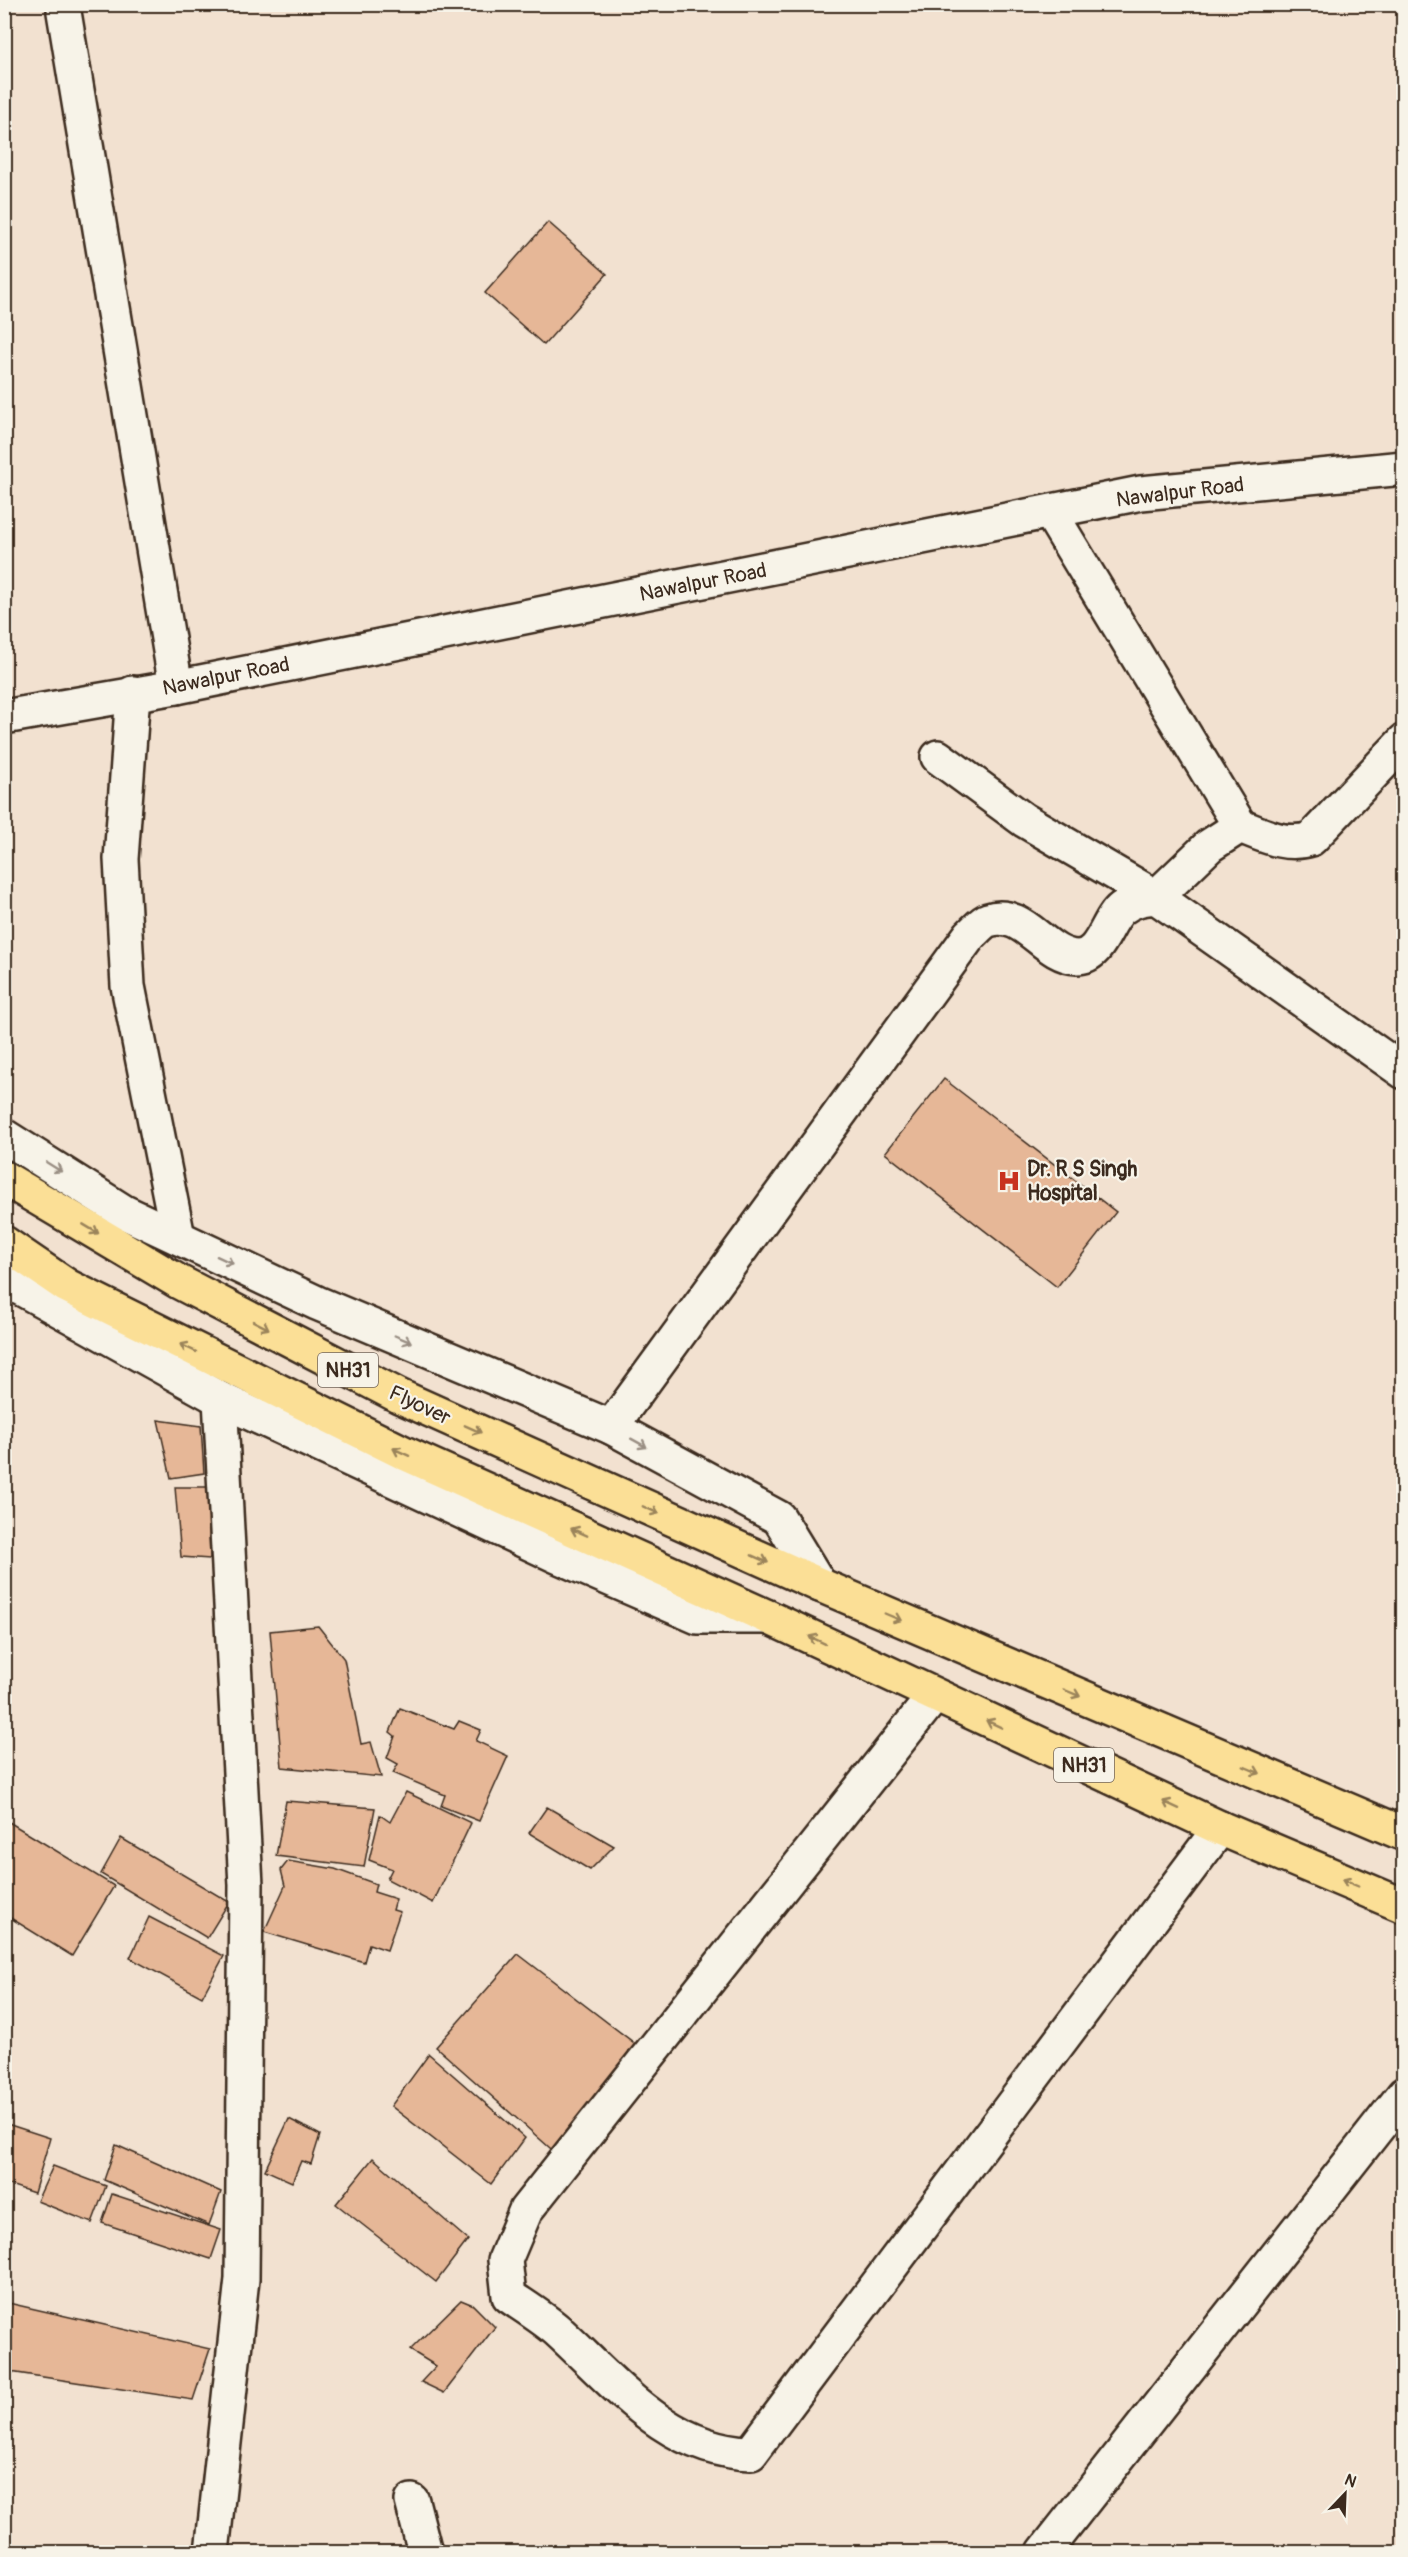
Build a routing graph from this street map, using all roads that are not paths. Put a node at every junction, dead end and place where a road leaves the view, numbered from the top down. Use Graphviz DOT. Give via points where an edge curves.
graph roads {
  1 [pos="63,12"];
  2 [pos="1404,468"];
  3 [pos="1050,513"];
  4 [pos="176,687"];
  5 [pos="133,693"];
  6 [pos="4,717"];
  7 [pos="1404,741"];
  8 [pos="938,757"];
  9 [pos="1240,826"];
  10 [pos="1156,897"];
  11 [pos="1404,1072"];
  12 [pos="4,1136"];
  13 [pos="4,1178"];
  14 [pos="178,1237"];
  15 [pos="4,1243"];
  16 [pos="4,1280"];
  17 [pos="220,1399"];
  18 [pos="611,1427"];
  19 [pos="820,1585"];
  20 [pos="768,1617"];
  21 [pos="934,1696"];
  22 [pos="1220,1828"];
  23 [pos="1404,1834"];
  24 [pos="1404,1906"];
  25 [pos="1404,2094"];
  26 [pos="412,2501"];
  27 [pos="212,2553"];
  28 [pos="425,2553"];
  29 [pos="1044,2553"];
  1 -- 4 [label="street"];
  2 -- 3 [label="street, Nawalpur Road" via="1141,493"];
  3 -- 4 [label="street, Nawalpur Road"];
  3 -- 9 [label="street"];
  4 -- 5 [label="street, Nawalpur Road"];
  5 -- 6 [label="street, Nawalpur Road"];
  5 -- 14 [label="street" via="122,859 128,986"];
  7 -- 9 [label="street" via="1311,839 1281,842"];
  8 -- 10 [label="street" via="1024,820"];
  9 -- 10 [label="street" via="1209,846"];
  10 -- 11 [label="street"];
  10 -- 18 [label="street" via="1138,899 1120,909 1098,946 1080,957 1063,955 1013,919 987,920 970,935"];
  12 -- 14 [label="street, one-way" via="124,1212"];
  13 -- 19 [label="highway, Flyover / NH31, one-way" via="179,1282 399,1396"];
  14 -- 18 [label="street, one-way" via="317,1303"];
  20 -- 15 [label="highway, NH31, one-way" via="404,1454 195,1352 67,1286"];
  16 -- 17 [label="street"];
  17 -- 20 [label="street" via="698,1617"];
  17 -- 27 [label="street" via="246,1897 242,2279"];
  18 -- 19 [label="street, one-way" via="779,1518"];
  19 -- 23 [label="highway, NH31, one-way"];
  21 -- 20 [label="highway, NH31, one-way"];
  22 -- 21 [label="highway, NH31, one-way"];
  21 -- 22 [label="street" via="526,2210 505,2260 509,2296 556,2330 632,2403 702,2446 751,2453"];
  24 -- 22 [label="highway, NH31, one-way"];
  25 -- 29 [label="street"];
  26 -- 28 [label="street"];
}
